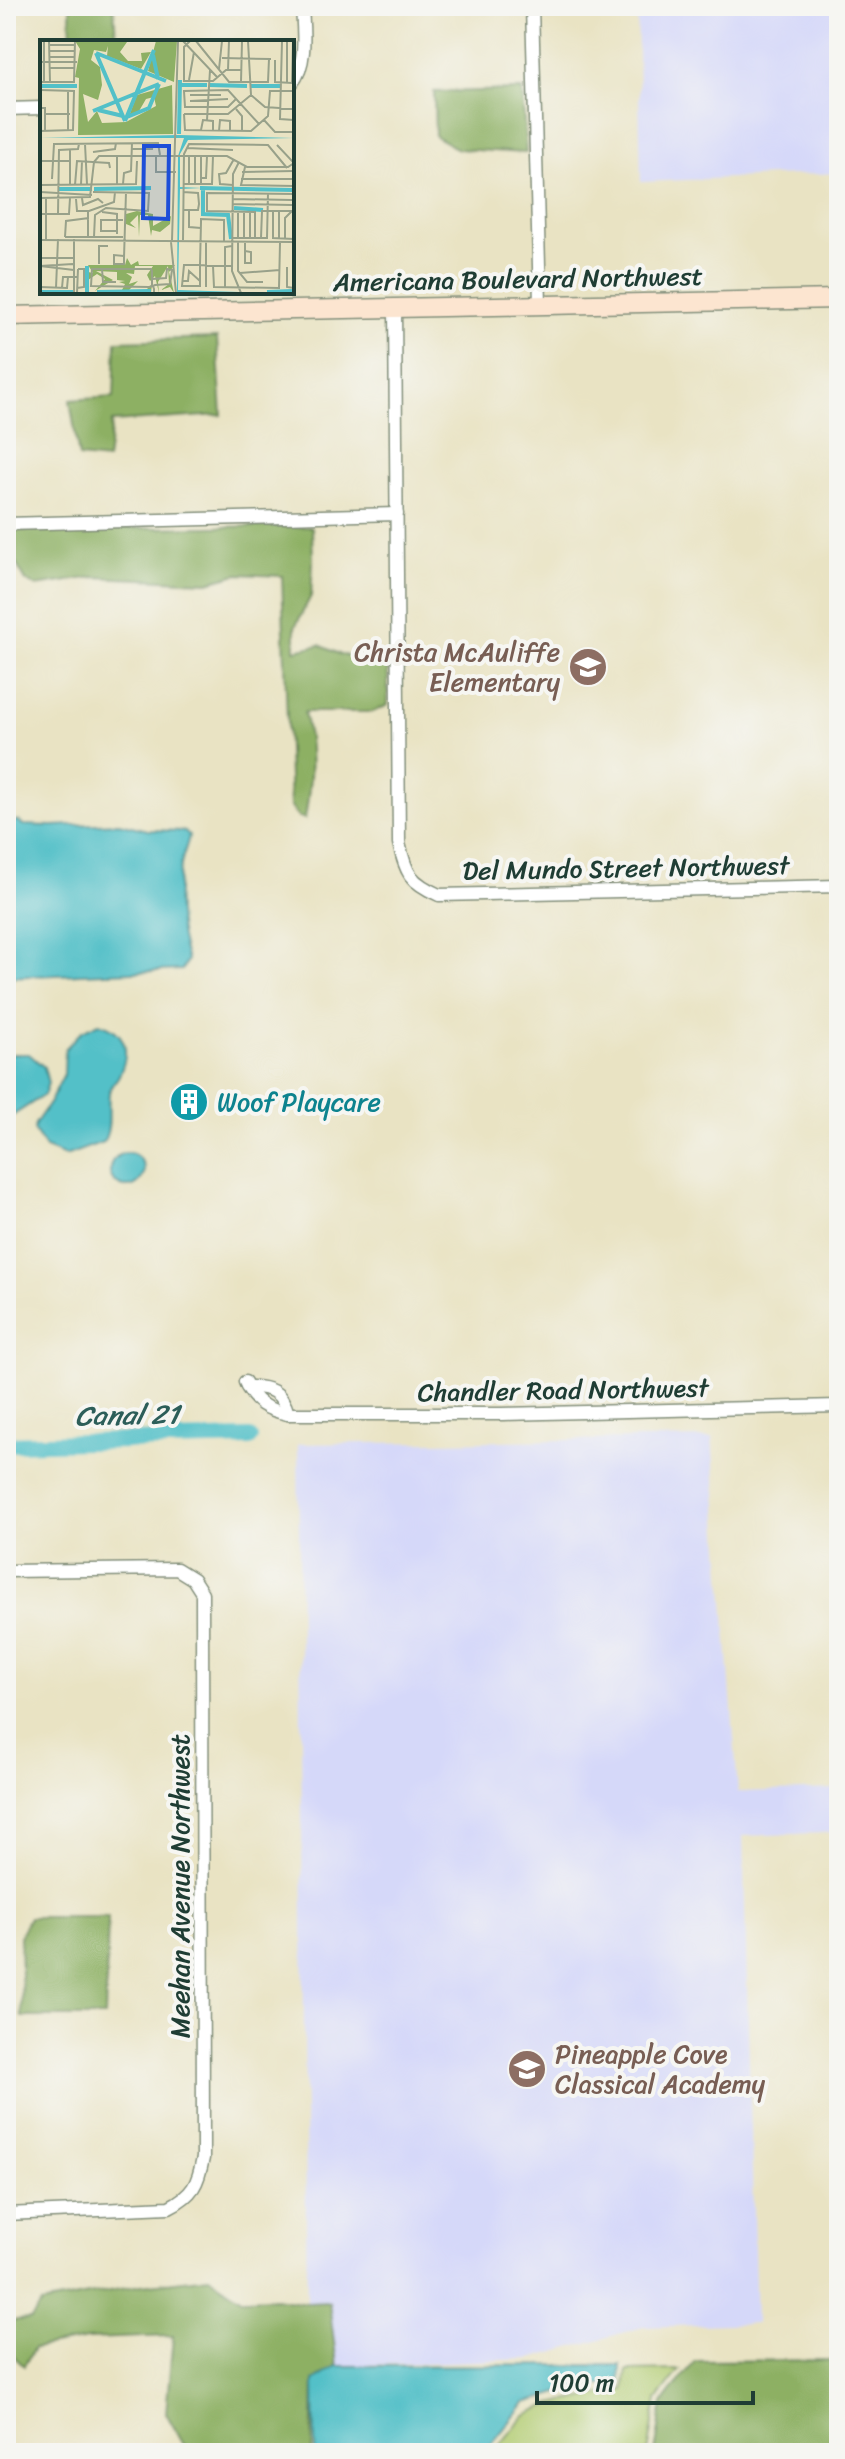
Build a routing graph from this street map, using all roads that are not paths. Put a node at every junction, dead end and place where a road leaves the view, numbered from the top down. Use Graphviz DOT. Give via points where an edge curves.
graph roads {
  1 [pos="302,6"];
  2 [pos="532,6"];
  3 [pos="294,80"];
  4 [pos="40,108"];
  5 [pos="6,109"];
  6 [pos="839,299"];
  7 [pos="540,303"];
  8 [pos="395,307"];
  9 [pos="6,316"];
  10 [pos="397,514"];
  11 [pos="6,524"];
  12 [pos="839,886"];
  13 [pos="839,1406"];
  14 [pos="288,1414"];
  15 [pos="6,1571"];
  16 [pos="6,2214"];
  1 -- 3 [label="street" via="303,54"];
  2 -- 7 [label="street"];
  4 -- 5 [label="street"];
  6 -- 7 [label="street, Americana Boulevard Northwest"];
  7 -- 8 [label="street, Americana Boulevard Northwest"];
  8 -- 9 [label="street, Americana Boulevard Northwest"];
  8 -- 10 [label="street"];
  10 -- 11 [label="street"];
  10 -- 12 [label="street, Del Mundo Street Northwest" via="399,843 416,885 439,895"];
  13 -- 14 [label="street, Chandler Road Northwest"];
  14 -- 14 [label="street, Chandler Road Northwest" via="274,1390 246,1385 259,1404"];
  15 -- 16 [label="street, Meehan Avenue Northwest" via="177,1569 202,1593 203,2158 199,2179 186,2198 169,2207"];
}
